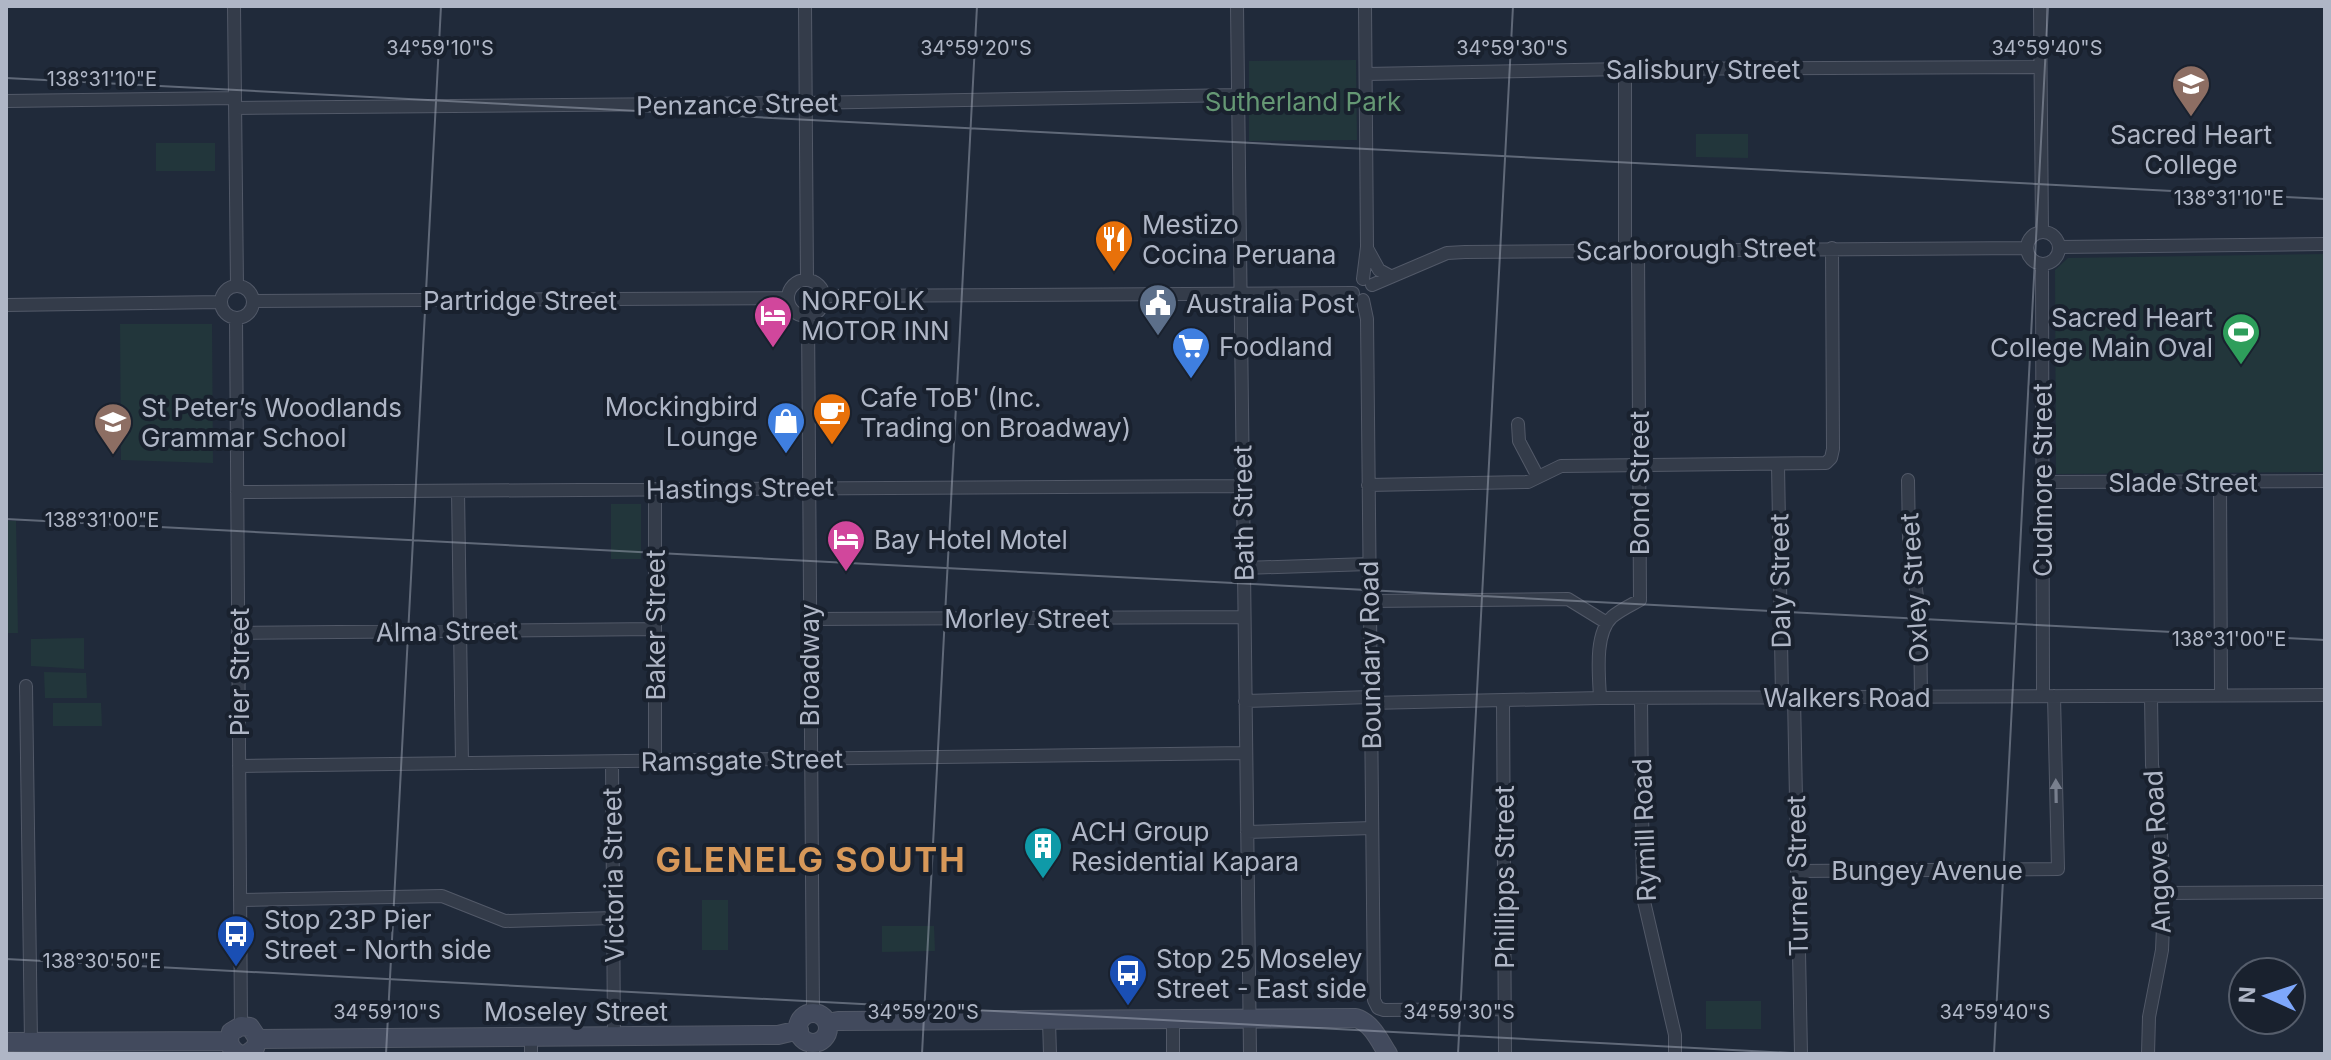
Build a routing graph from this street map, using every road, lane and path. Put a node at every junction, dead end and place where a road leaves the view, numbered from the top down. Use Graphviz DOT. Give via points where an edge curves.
graph roads {
  1 [pos="234,6"];
  2 [pos="805,6"];
  3 [pos="1237,6"];
  4 [pos="1365,6"];
  5 [pos="2040,6"];
  6 [pos="2040,67"];
  7 [pos="1625,69"];
  8 [pos="1366,74"];
  9 [pos="1238,95"];
  10 [pos="6,101"];
  11 [pos="235,103"];
  12 [pos="805,103"];
  13 [pos="2042,232"];
  14 [pos="2325,244"];
  15 [pos="1367,247"];
  16 [pos="2059,247"];
  17 [pos="1832,248"];
  18 [pos="2027,248"];
  19 [pos="1632,250"];
  20 [pos="2042,264"];
  21 [pos="1390,276"];
  22 [pos="807,280"];
  23 [pos="1367,282"];
  24 [pos="237,286"];
  25 [pos="1240,294"];
  26 [pos="824,296"];
  27 [pos="1358,297"];
  28 [pos="787,298"];
  29 [pos="253,301"];
  30 [pos="221,302"];
  31 [pos="6,305"];
  32 [pos="808,317"];
  33 [pos="236,318"];
  34 [pos="1518,424"];
  35 [pos="1778,465"];
  36 [pos="1639,466"];
  37 [pos="1538,477"];
  38 [pos="1908,480"];
  39 [pos="2220,481"];
  40 [pos="2325,481"];
  41 [pos="2042,482"];
  42 [pos="1368,485"];
  43 [pos="1242,486"];
  44 [pos="808,487"];
  45 [pos="655,489"];
  46 [pos="458,491"];
  47 [pos="237,492"];
  48 [pos="1369,564"];
  49 [pos="1244,568"];
  50 [pos="1369,601"];
  51 [pos="1244,617"];
  52 [pos="809,619"];
  53 [pos="1607,623"];
  54 [pos="655,629"];
  55 [pos="460,631"];
  56 [pos="238,633"];
  57 [pos="26,686"];
  58 [pos="2325,695"];
  59 [pos="2048,696"];
  60 [pos="2151,696"];
  61 [pos="2221,696"];
  62 [pos="1921,697"];
  63 [pos="1600,698"];
  64 [pos="1641,698"];
  65 [pos="1788,698"];
  66 [pos="1370,700"];
  67 [pos="1503,700"];
  68 [pos="1245,701"];
  69 [pos="1246,753"];
  70 [pos="810,760"];
  71 [pos="655,761"];
  72 [pos="612,762"];
  73 [pos="462,763"];
  74 [pos="239,766"];
  75 [pos="1372,828"];
  76 [pos="1247,832"];
  77 [pos="2058,869"];
  78 [pos="1797,871"];
  79 [pos="2325,892"];
  80 [pos="2164,893"];
  81 [pos="240,900"];
  82 [pos="614,918"];
  83 [pos="1505,1009"];
  84 [pos="820,1018"];
  85 [pos="1249,1019"];
  86 [pos="1173,1020"];
  87 [pos="1049,1021"];
  88 [pos="241,1026"];
  89 [pos="799,1030"];
  90 [pos="614,1036"];
  91 [pos="6,1042"];
  92 [pos="31,1042"];
  93 [pos="531,1046"];
  94 [pos="234,1047"];
  95 [pos="252,1047"];
  96 [pos="85,1048"];
  97 [pos="813,1048"];
  98 [pos="1050,1054"];
  99 [pos="1173,1054"];
  100 [pos="1250,1054"];
  101 [pos="1388,1054"];
  102 [pos="1505,1054"];
  103 [pos="1675,1054"];
  104 [pos="1801,1054"];
  105 [pos="2148,1054"];
  1 -- 11 [label="street"];
  2 -- 12 [label="street"];
  3 -- 9 [label="street, Bath Street"];
  4 -- 8 [label="street"];
  5 -- 6 [label="street"];
  6 -- 7 [label="street, Salisbury Street"];
  6 -- 13 [label="street"];
  7 -- 8 [label="street, Salisbury Street"];
  7 -- 19 [label="street, Bond Street"];
  8 -- 15 [label="street"];
  9 -- 12 [label="street, Penzance Street"];
  9 -- 25 [label="street, Bath Street"];
  10 -- 11 [label="street, Penzance Street"];
  11 -- 12 [label="street, Penzance Street"];
  11 -- 24 [label="street"];
  12 -- 22 [label="street"];
  13 -- 16 [label="street" via="2055,237"];
  13 -- 18 [label="street" via="2029,239"];
  14 -- 16 [label="street"];
  15 -- 21 [label="street" via="1379,270"];
  15 -- 23 [label="street"];
  16 -- 20 [label="street" via="2056,257"];
  17 -- 18 [label="street, Scarborough Street"];
  17 -- 19 [label="street, Scarborough Street"];
  17 -- 35 [label="street" via="1833,449 1823,464"];
  18 -- 20 [label="street"];
  19 -- 21 [label="street, Scarborough Street" via="1447,253"];
  19 -- 36 [label="street, Bond Street"];
  20 -- 41 [label="street, Cudmore Street"];
  21 -- 23 [label="street, Scarborough Street"];
  22 -- 26 [label="street"];
  22 -- 28 [label="street" via="796,283"];
  23 -- 27 [label="street" via="1372,295"];
  24 -- 29 [label="street" via="250,292"];
  24 -- 30 [label="street" via="228,289"];
  25 -- 26 [label="street"];
  25 -- 27 [label="street"];
  25 -- 43 [label="street, Bath Street"];
  26 -- 32 [label="street" via="818,312"];
  27 -- 42 [label="street, Boundary Road" via="1367,319"];
  28 -- 29 [label="street, Partridge Street"];
  28 -- 32 [label="street" via="796,314"];
  29 -- 33 [label="street" via="246,315"];
  30 -- 31 [label="street"];
  30 -- 33 [label="street"];
  32 -- 44 [label="street, Broadway"];
  33 -- 47 [label="street, Pier Street"];
  34 -- 37 [label="street" via="1519,441"];
  35 -- 36 [label="street"];
  35 -- 65 [label="street, Daly Street"];
  36 -- 37 [label="street" via="1561,466"];
  36 -- 53 [label="street, Bond Street" via="1640,600"];
  37 -- 42 [label="street" via="1528,482"];
  38 -- 62 [label="street, Oxley Street"];
  39 -- 40 [label="street, Slade Street"];
  39 -- 41 [label="street, Slade Street"];
  39 -- 61 [label="street"];
  41 -- 59 [label="street, Cudmore Street"];
  42 -- 48 [label="street, Boundary Road"];
  43 -- 44 [label="street, Hastings Street"];
  43 -- 49 [label="street, Bath Street"];
  44 -- 45 [label="street, Hastings Street"];
  44 -- 52 [label="street, Broadway"];
  45 -- 46 [label="street, Hastings Street"];
  45 -- 54 [label="street, Baker Street"];
  46 -- 47 [label="street, Hastings Street"];
  46 -- 55 [label="street"];
  47 -- 56 [label="street, Pier Street"];
  48 -- 49 [label="street"];
  48 -- 50 [label="street, Boundary Road"];
  49 -- 51 [label="street, Bath Street"];
  50 -- 53 [label="street" via="1568,599"];
  50 -- 66 [label="street, Boundary Road"];
  51 -- 52 [label="street, Morley Street"];
  51 -- 68 [label="street, Bath Street"];
  52 -- 70 [label="street, Broadway"];
  53 -- 63 [label="street" via="1599,648"];
  54 -- 55 [label="street, Alma Street"];
  54 -- 71 [label="street, Baker Street"];
  55 -- 56 [label="street, Alma Street"];
  55 -- 73 [label="street"];
  56 -- 74 [label="street, Pier Street"];
  57 -- 92 [label="street"];
  58 -- 61 [label="street, Walkers Road"];
  59 -- 60 [label="street, Walkers Road"];
  59 -- 62 [label="street, Walkers Road"];
  77 -- 59 [label="street, Cudmore Street, one-way"];
  60 -- 61 [label="street, Walkers Road"];
  60 -- 80 [label="street, Angove Road"];
  62 -- 65 [label="street, Walkers Road"];
  63 -- 64 [label="street, Walkers Road"];
  63 -- 67 [label="street, Walkers Road"];
  64 -- 65 [label="street, Walkers Road"];
  64 -- 103 [label="street, Rymill Road" via="1643,897"];
  65 -- 78 [label="street, Turner Street"];
  66 -- 67 [label="street, Walkers Road"];
  66 -- 68 [label="street, Walkers Road"];
  66 -- 75 [label="street, Boundary Road"];
  67 -- 83 [label="street, Phillipps Street"];
  68 -- 69 [label="street, Bath Street"];
  69 -- 70 [label="street, Ramsgate Street"];
  69 -- 76 [label="street, Bath Street"];
  70 -- 71 [label="street, Ramsgate Street"];
  70 -- 84 [label="street, Broadway"];
  71 -- 72 [label="street, Ramsgate Street"];
  72 -- 73 [label="street, Ramsgate Street"];
  72 -- 82 [label="street, Victoria Street"];
  73 -- 74 [label="street, Ramsgate Street"];
  74 -- 81 [label="street, Pier Street"];
  75 -- 76 [label="street"];
  75 -- 83 [label="street, Boundary Road" via="1378,1008"];
  76 -- 85 [label="street, Bath Street"];
  77 -- 78 [label="street, Bungey Avenue"];
  78 -- 104 [label="street, Turner Street"];
  79 -- 80 [label="street"];
  80 -- 105 [label="street, Angove Road" via="2164,935"];
  81 -- 82 [label="street" via="442,896 505,921"];
  81 -- 88 [label="street, Pier Street"];
  82 -- 90 [label="street, Victoria Street"];
  83 -- 102 [label="street, Phillipps Street"];
  84 -- 87 [label="street"];
  84 -- 89 [label="street" via="808,1014"];
  84 -- 97 [label="street" via="825,1037"];
  85 -- 86 [label="street"];
  85 -- 100 [label="street, Bath Street"];
  85 -- 101 [label="street" via="1356,1018 1370,1027"];
  86 -- 87 [label="street"];
  86 -- 99 [label="street"];
  87 -- 98 [label="street"];
  88 -- 94 [label="street" via="234,1029"];
  88 -- 95 [label="street" via="254,1030"];
  89 -- 90 [label="street, Moseley Street" via="778,1035"];
  89 -- 97 [label="street"];
  90 -- 93 [label="street, Moseley Street"];
  91 -- 92 [label="street"];
  92 -- 96 [label="street"];
  93 -- 95 [label="street, Moseley Street"];
  94 -- 96 [label="street"];
}
